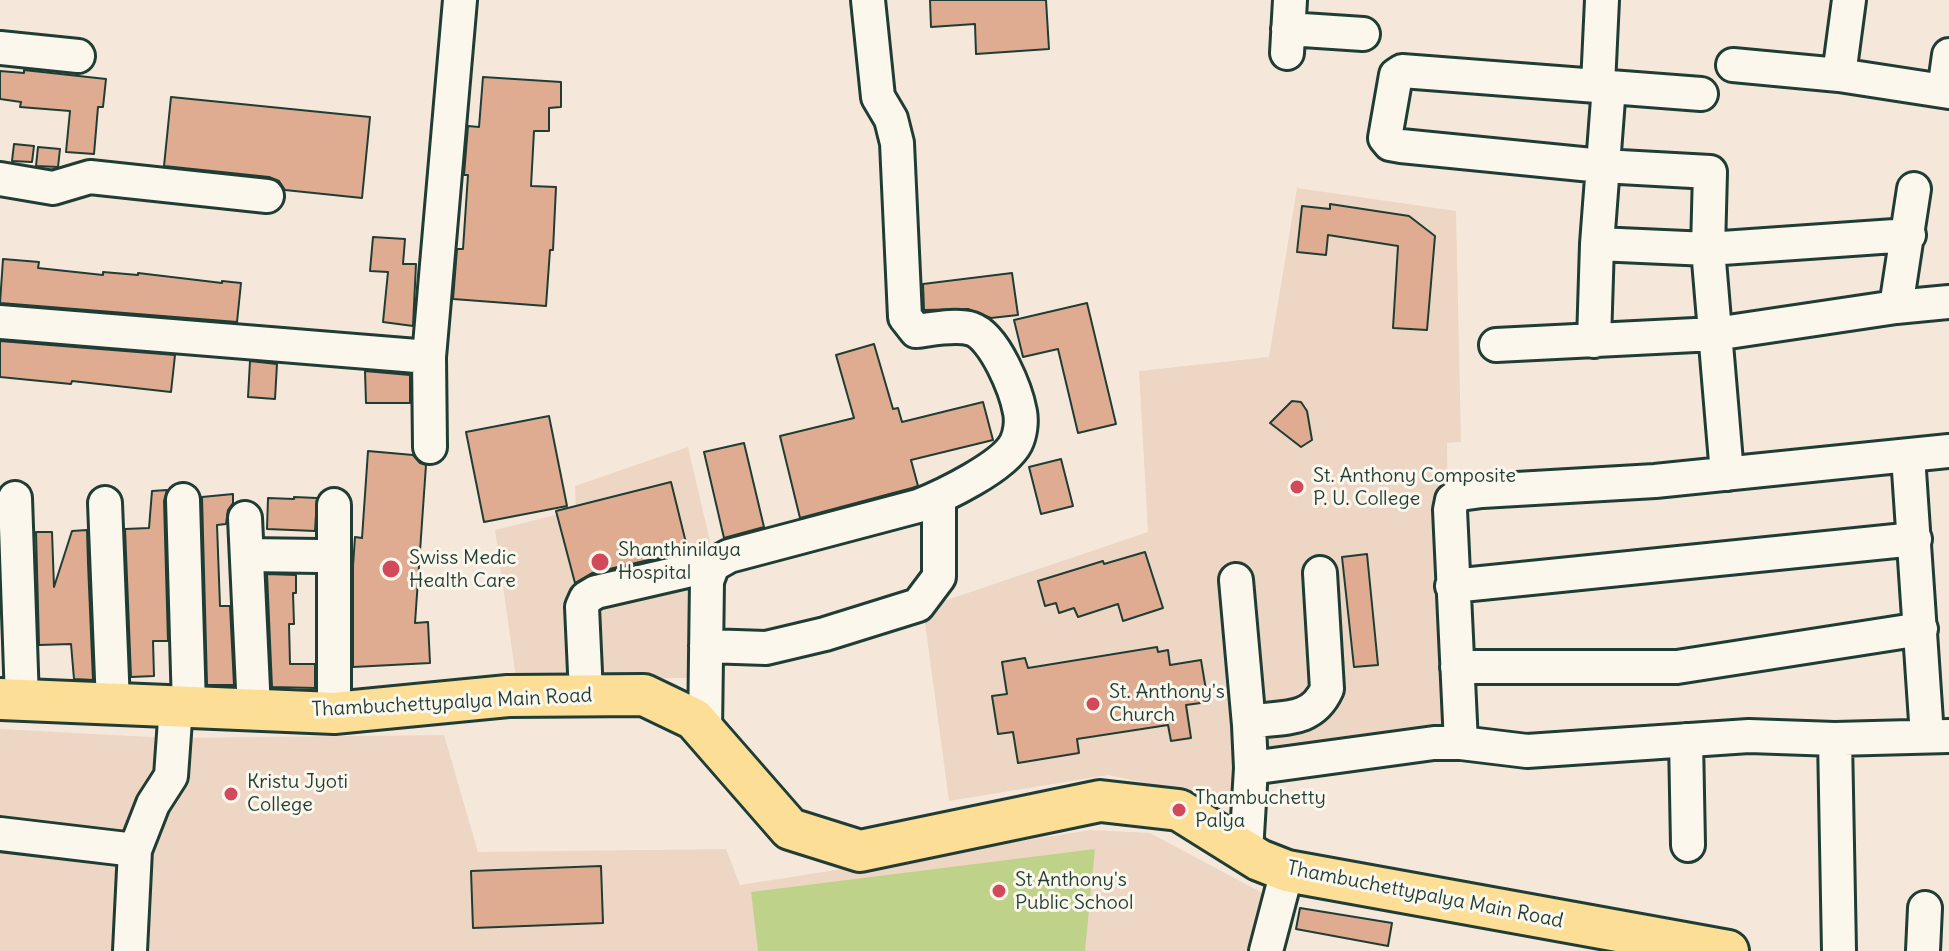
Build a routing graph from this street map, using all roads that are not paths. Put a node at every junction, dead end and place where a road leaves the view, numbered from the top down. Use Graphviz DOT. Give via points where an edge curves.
graph roads {
  1 [pos="460,0"];
  2 [pos="868,0"];
  3 [pos="1602,0"];
  4 [pos="1849,0"];
  5 [pos="1288,27"];
  6 [pos="1363,34"];
  7 [pos="0,48"];
  8 [pos="1949,55"];
  9 [pos="78,56"];
  10 [pos="1733,65"];
  11 [pos="1839,75"];
  12 [pos="1603,86"];
  13 [pos="1946,92"];
  14 [pos="1701,94"];
  15 [pos="1602,166"];
  16 [pos="0,179"];
  17 [pos="1914,189"];
  18 [pos="267,196"];
  19 [pos="1909,235"];
  20 [pos="1597,244"];
  21 [pos="1708,249"];
  22 [pos="1949,302"];
  23 [pos="1896,307"];
  24 [pos="0,322"];
  25 [pos="1715,334"];
  26 [pos="1594,341"];
  27 [pos="1496,345"];
  28 [pos="429,357"];
  29 [pos="430,447"];
  30 [pos="1949,451"];
  31 [pos="1908,456"];
  32 [pos="1727,474"];
  33 [pos="15,498"];
  34 [pos="939,498"];
  35 [pos="183,500"];
  36 [pos="105,503"];
  37 [pos="334,505"];
  38 [pos="245,518"];
  39 [pos="1915,539"];
  40 [pos="247,555"];
  41 [pos="319,556"];
  42 [pos="713,565"];
  43 [pos="1320,573"];
  44 [pos="1236,580"];
  45 [pos="1452,586"];
  46 [pos="1921,629"];
  47 [pos="706,646"];
  48 [pos="1457,667"];
  49 [pos="586,694"];
  50 [pos="11,700"];
  51 [pos="113,704"];
  52 [pos="182,707"];
  53 [pos="254,710"];
  54 [pos="334,713"];
  55 [pos="1249,725"];
  56 [pos="705,732"];
  57 [pos="1938,736"];
  58 [pos="1835,739"];
  59 [pos="1686,740"];
  60 [pos="1461,743"];
  61 [pos="1251,768"];
  62 [pos="0,834"];
  63 [pos="1688,845"];
  64 [pos="135,850"];
  65 [pos="1246,852"];
  66 [pos="1287,871"];
  67 [pos="1925,908"];
  68 [pos="130,951"];
  69 [pos="1266,951"];
  70 [pos="1728,951"];
  71 [pos="1839,951"];
  72 [pos="1923,951"];
  1 -- 28 [label="street"];
  2 -- 34 [label="street" via="878,97 897,143 905,317 916,331 972,329 985,337 996,349 1021,413 1016,443 1005,457"];
  3 -- 12 [label="street"];
  4 -- 11 [label="street"];
  5 -- 6 [label="street"];
  7 -- 9 [label="street"];
  8 -- 13 [label="street"];
  10 -- 11 [label="street"];
  11 -- 13 [label="street"];
  12 -- 14 [label="street"];
  12 -- 15 [label="street"];
  12 -- 15 [label="street" via="1402,71 1396,75 1385,138 1401,146"];
  15 -- 20 [label="street"];
  15 -- 21 [label="street" via="1710,172"];
  16 -- 18 [label="street" via="53,188 90,177"];
  17 -- 19 [label="street"];
  19 -- 21 [label="street"];
  19 -- 23 [label="street"];
  20 -- 21 [label="street"];
  20 -- 26 [label="street"];
  21 -- 25 [label="street"];
  22 -- 23 [label="street"];
  23 -- 25 [label="street"];
  24 -- 28 [label="street"];
  25 -- 26 [label="street"];
  25 -- 32 [label="street"];
  26 -- 27 [label="street"];
  28 -- 29 [label="street"];
  30 -- 31 [label="street"];
  31 -- 32 [label="street"];
  31 -- 39 [label="street"];
  32 -- 45 [label="street" via="1460,494 1450,510"];
  33 -- 50 [label="street"];
  34 -- 42 [label="street" via="729,556"];
  34 -- 47 [label="street" via="939,577 918,605 766,648"];
  35 -- 52 [label="street"];
  36 -- 51 [label="street"];
  37 -- 54 [label="street"];
  38 -- 40 [label="street"];
  39 -- 45 [label="street"];
  39 -- 46 [label="street"];
  40 -- 41 [label="street"];
  40 -- 53 [label="street"];
  42 -- 47 [label="street" via="707,581"];
  42 -- 49 [label="street" via="586,598"];
  43 -- 55 [label="street" via="1327,689 1323,698 1309,713"];
  44 -- 55 [label="street"];
  45 -- 48 [label="street"];
  46 -- 48 [label="street" via="1677,667"];
  46 -- 57 [label="street"];
  47 -- 56 [label="street"];
  48 -- 60 [label="street"];
  49 -- 54 [label="main road, Thambuchettypalya Main Road"];
  49 -- 56 [label="main road, Thambuchettypalya Main Road" via="644,695 694,719"];
  50 -- 51 [label="main road, Thambuchettypalya Main Road"];
  51 -- 52 [label="main road, Thambuchettypalya Main Road"];
  52 -- 53 [label="main road, Thambuchettypalya Main Road"];
  52 -- 64 [label="street" via="171,776"];
  53 -- 54 [label="main road, Thambuchettypalya Main Road"];
  55 -- 61 [label="street"];
  56 -- 65 [label="main road, Thambuchettypalya Main Road" via="790,829 860,851 1100,801 1179,810"];
  57 -- 58 [label="street"];
  58 -- 59 [label="street"];
  58 -- 71 [label="street"];
  59 -- 60 [label="street" via="1527,751"];
  59 -- 63 [label="street"];
  60 -- 61 [label="street"];
  61 -- 65 [label="street"];
  62 -- 64 [label="street"];
  64 -- 68 [label="street"];
  65 -- 66 [label="main road, Thambuchettypalya Main Road"];
  66 -- 69 [label="street"];
  66 -- 70 [label="main road, Thambuchettypalya Main Road"];
  67 -- 72 [label="street"];
}
